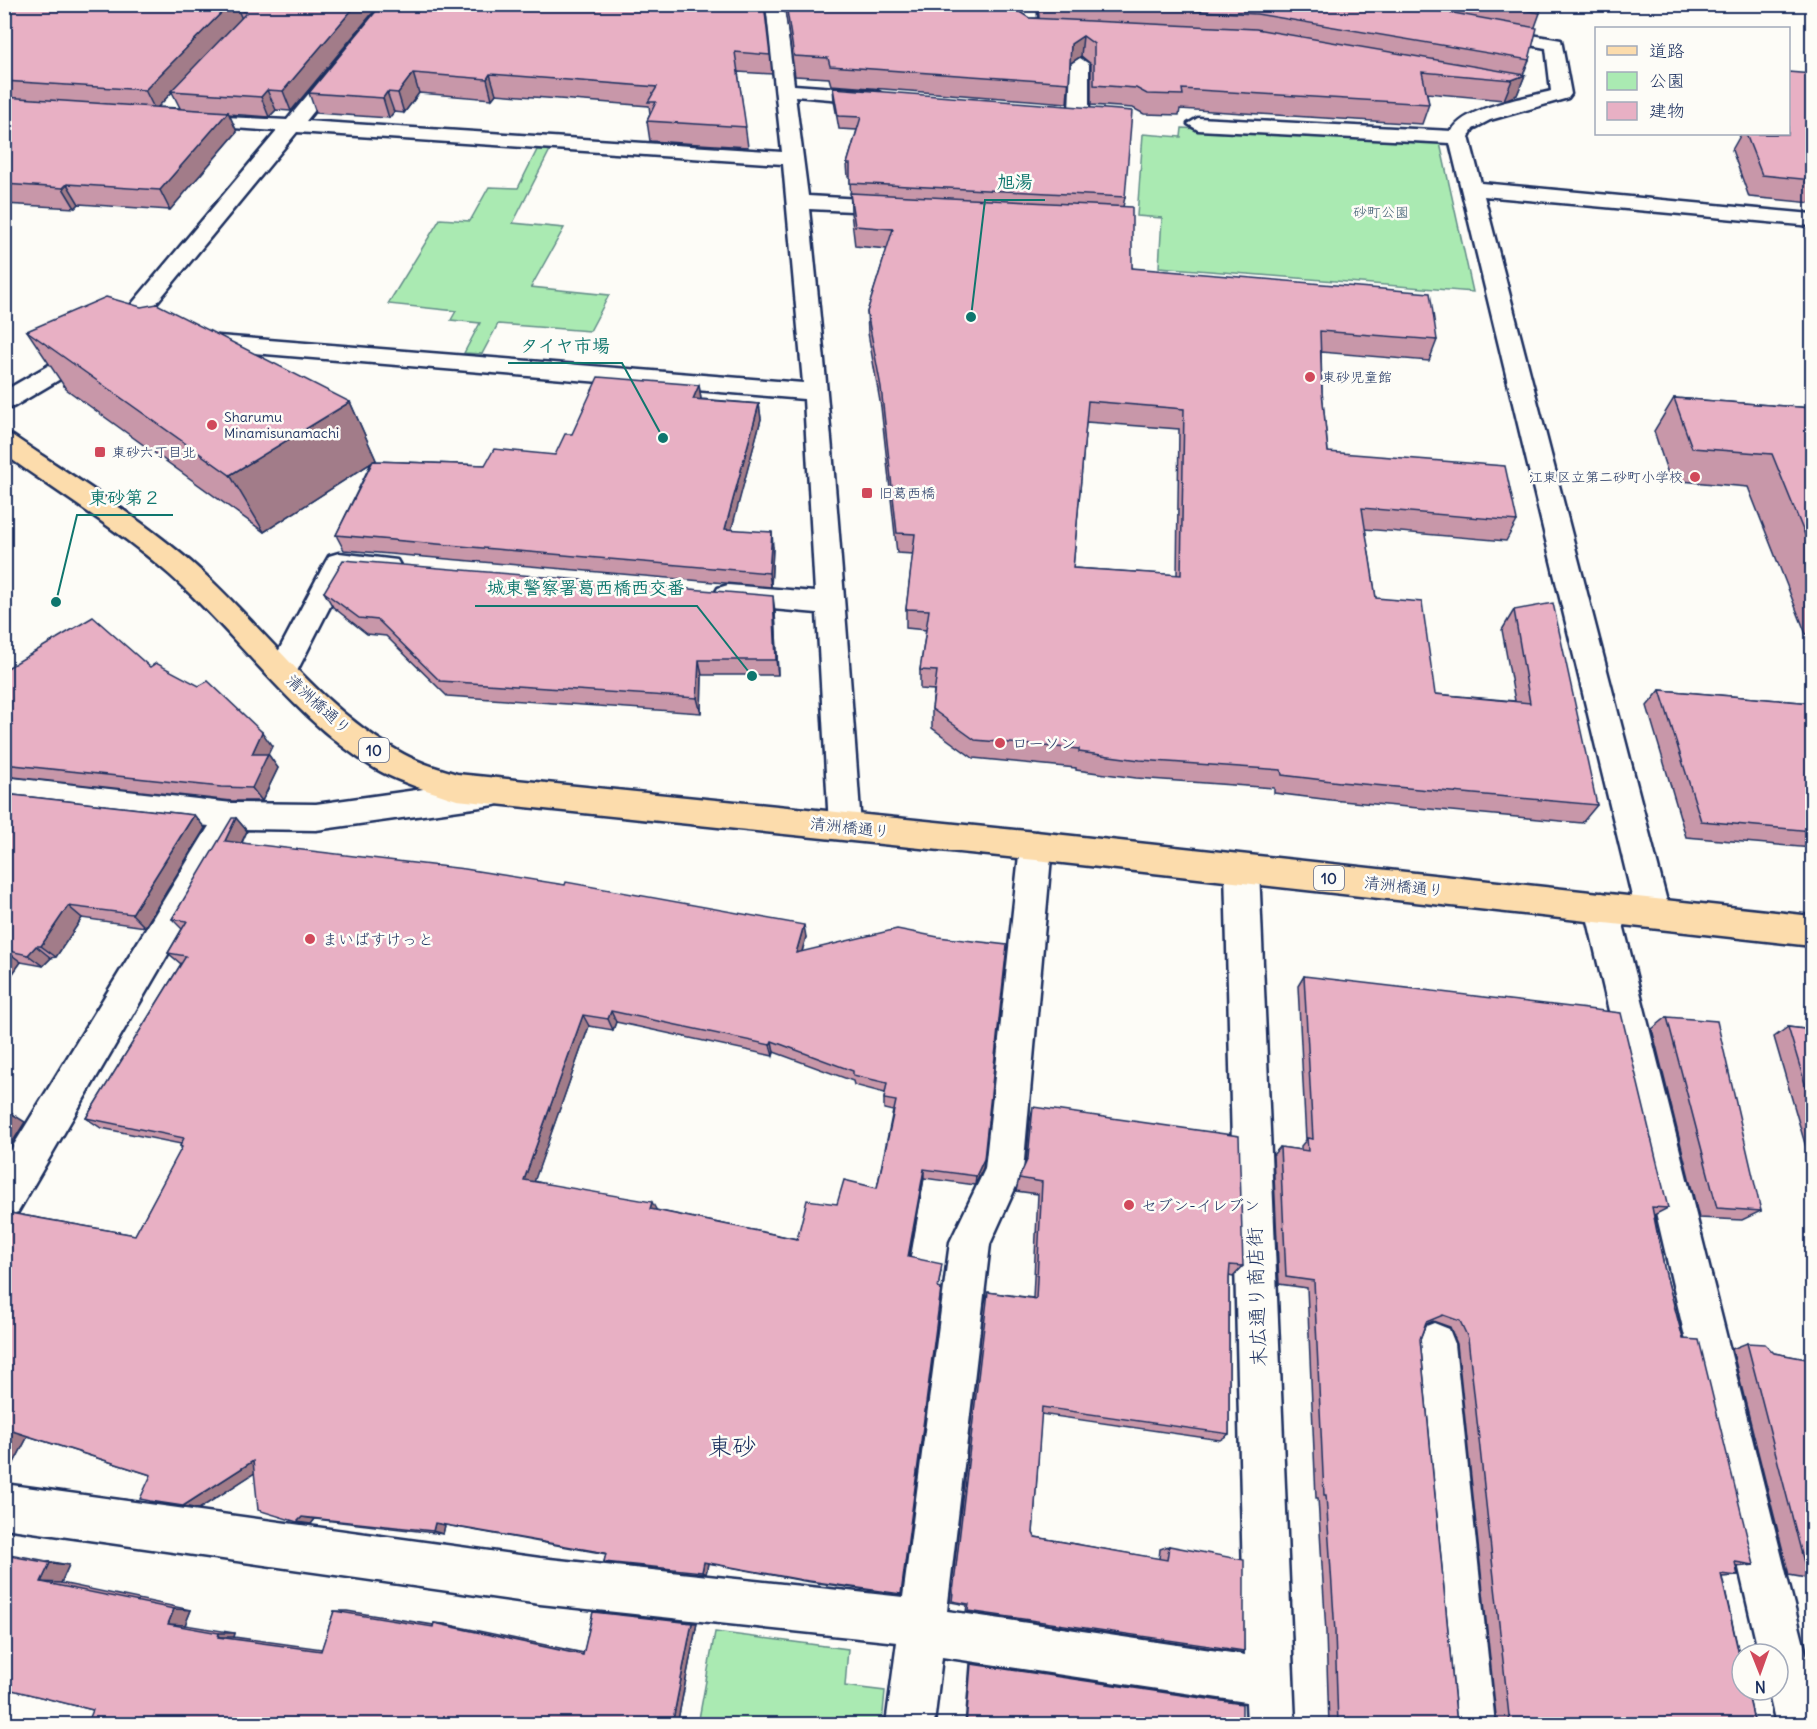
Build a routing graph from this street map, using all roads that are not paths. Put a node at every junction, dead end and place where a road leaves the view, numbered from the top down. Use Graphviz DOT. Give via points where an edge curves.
graph roads {
  1 [pos="393,4"];
  2 [pos="1027,4"];
  3 [pos="770,11"];
  4 [pos="1464,28"];
  5 [pos="1076,33"];
  6 [pos="1080,64"];
  7 [pos="1510,87"];
  8 [pos="786,90"];
  9 [pos="1561,94"];
  10 [pos="890,98"];
  11 [pos="1055,110"];
  12 [pos="1079,112"];
  13 [pos="1100,113"];
  14 [pos="173,118"];
  15 [pos="1198,124"];
  16 [pos="291,126"];
  17 [pos="1459,138"];
  18 [pos="793,159"];
  19 [pos="1470,188"];
  20 [pos="798,202"];
  21 [pos="917,208"];
  22 [pos="1812,220"];
  23 [pos="142,337"];
  24 [pos="816,392"];
  25 [pos="4,402"];
  26 [pos="4,442"];
  27 [pos="411,569"];
  28 [pos="698,593"];
  29 [pos="831,604"];
  30 [pos="283,671"];
  31 [pos="4,790"];
  32 [pos="497,792"];
  33 [pos="232,816"];
  34 [pos="845,826"];
  35 [pos="1036,846"];
  36 [pos="1242,869"];
  37 [pos="1602,908"];
  38 [pos="1653,913"];
  39 [pos="1812,931"];
  40 [pos="4,1198"];
  41 [pos="1434,1344"];
  42 [pos="4,1506"];
  43 [pos="922,1626"];
  44 [pos="1270,1703"];
  45 [pos="910,1725"];
  46 [pos="1471,1725"];
  47 [pos="1800,1725"];
  1 -- 16 [label="street"];
  2 -- 5 [label="street" via="1028,30"];
  3 -- 8 [label="street"];
  4 -- 9 [label="street" via="1555,44"];
  6 -- 12 [label="street"];
  7 -- 9 [label="street"];
  8 -- 10 [label="street"];
  8 -- 18 [label="street"];
  9 -- 17 [label="street" via="1483,116 1465,125"];
  11 -- 12 [label="street"];
  12 -- 13 [label="street"];
  14 -- 16 [label="street"];
  15 -- 17 [label="street"];
  16 -- 18 [label="street"];
  16 -- 23 [label="street"];
  17 -- 19 [label="street"];
  18 -- 20 [label="street"];
  19 -- 22 [label="street"];
  19 -- 38 [label="street"];
  20 -- 21 [label="street"];
  20 -- 24 [label="street"];
  23 -- 24 [label="street"];
  23 -- 25 [label="street"];
  24 -- 29 [label="street"];
  26 -- 30 [label="main road, 清洲橋通り / 10" via="201,587"];
  27 -- 30 [label="street" via="339,563"];
  28 -- 29 [label="street"];
  29 -- 34 [label="street"];
  30 -- 32 [label="main road, 清洲橋通り / 10" via="315,703 386,759 457,787"];
  31 -- 33 [label="street"];
  32 -- 33 [label="street" via="316,817"];
  32 -- 34 [label="main road, 清洲橋通り / 10"];
  33 -- 40 [label="street"];
  34 -- 35 [label="main road, 清洲橋通り / 10"];
  35 -- 36 [label="main road, 清洲橋通り / 10"];
  35 -- 43 [label="street" via="1004,1171 970,1242"];
  36 -- 37 [label="main road, 清洲橋通り / 10"];
  36 -- 44 [label="street, 末広通り商店街"];
  37 -- 38 [label="main road, 清洲橋通り / 10"];
  37 -- 47 [label="street"];
  38 -- 39 [label="main road, 清洲橋通り / 10"];
  41 -- 46 [label="street"];
  42 -- 43 [label="street" via="540,1581"];
  43 -- 44 [label="street"];
  43 -- 45 [label="street"];
}
